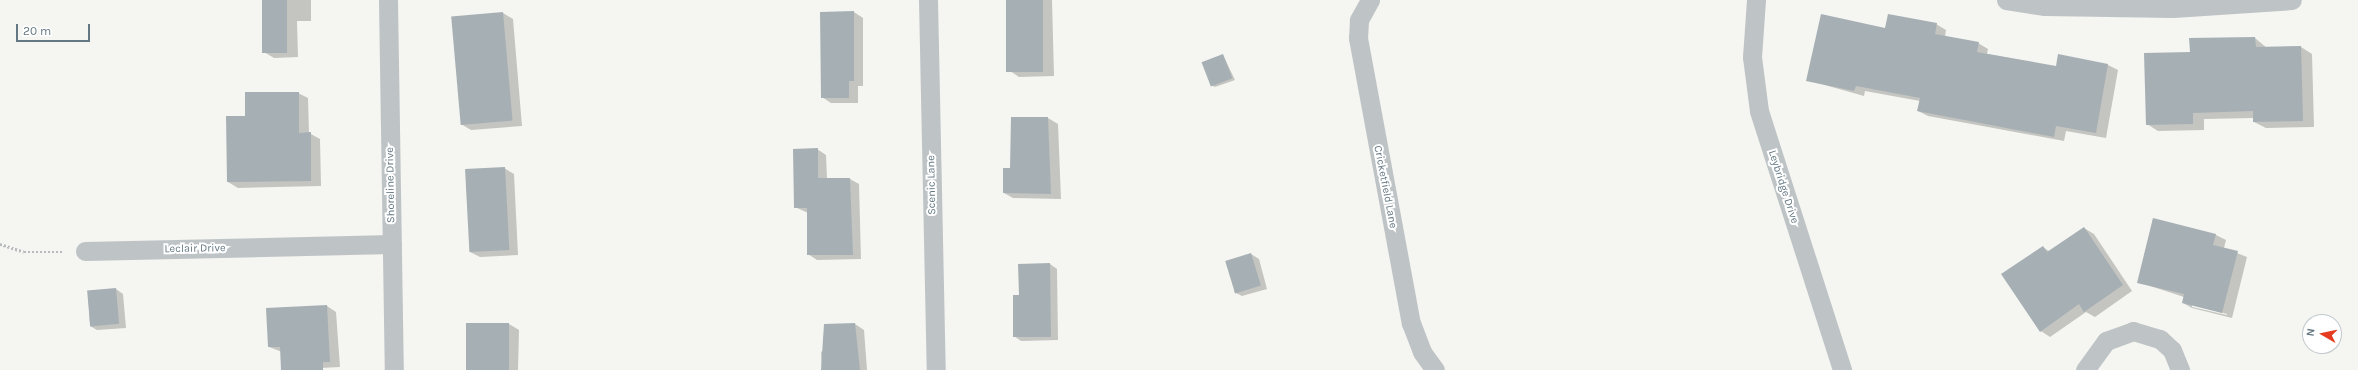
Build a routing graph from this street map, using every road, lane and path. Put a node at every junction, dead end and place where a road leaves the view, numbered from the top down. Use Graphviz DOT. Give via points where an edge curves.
graph roads {
  1 [pos="388,0"];
  2 [pos="928,0"];
  3 [pos="1370,0"];
  4 [pos="1756,0"];
  5 [pos="2006,0"];
  6 [pos="2292,0"];
  7 [pos="0,244"];
  8 [pos="392,244"];
  9 [pos="85,251"];
  10 [pos="394,370"];
  11 [pos="936,370"];
  12 [pos="1435,370"];
  13 [pos="1842,370"];
  14 [pos="2085,370"];
  15 [pos="2180,370"];
  1 -- 8 [label="street, Shoreline Drive"];
  2 -- 11 [label="street, Scenic Lane"];
  3 -- 12 [label="street, Cricketfield Lane" via="1360,20 1358,38 1411,323 1422,352"];
  4 -- 13 [label="street, Leybridge Drive" via="1752,57 1759,111"];
  5 -- 6 [label="street" via="2044,6 2173,8"];
  7 -- 9 [label="path" via="24,252"];
  8 -- 9 [label="street, Leclair Drive"];
  8 -- 10 [label="street, Shoreline Drive"];
  14 -- 15 [label="street" via="2106,341 2133,331 2160,339 2172,350"];
}
